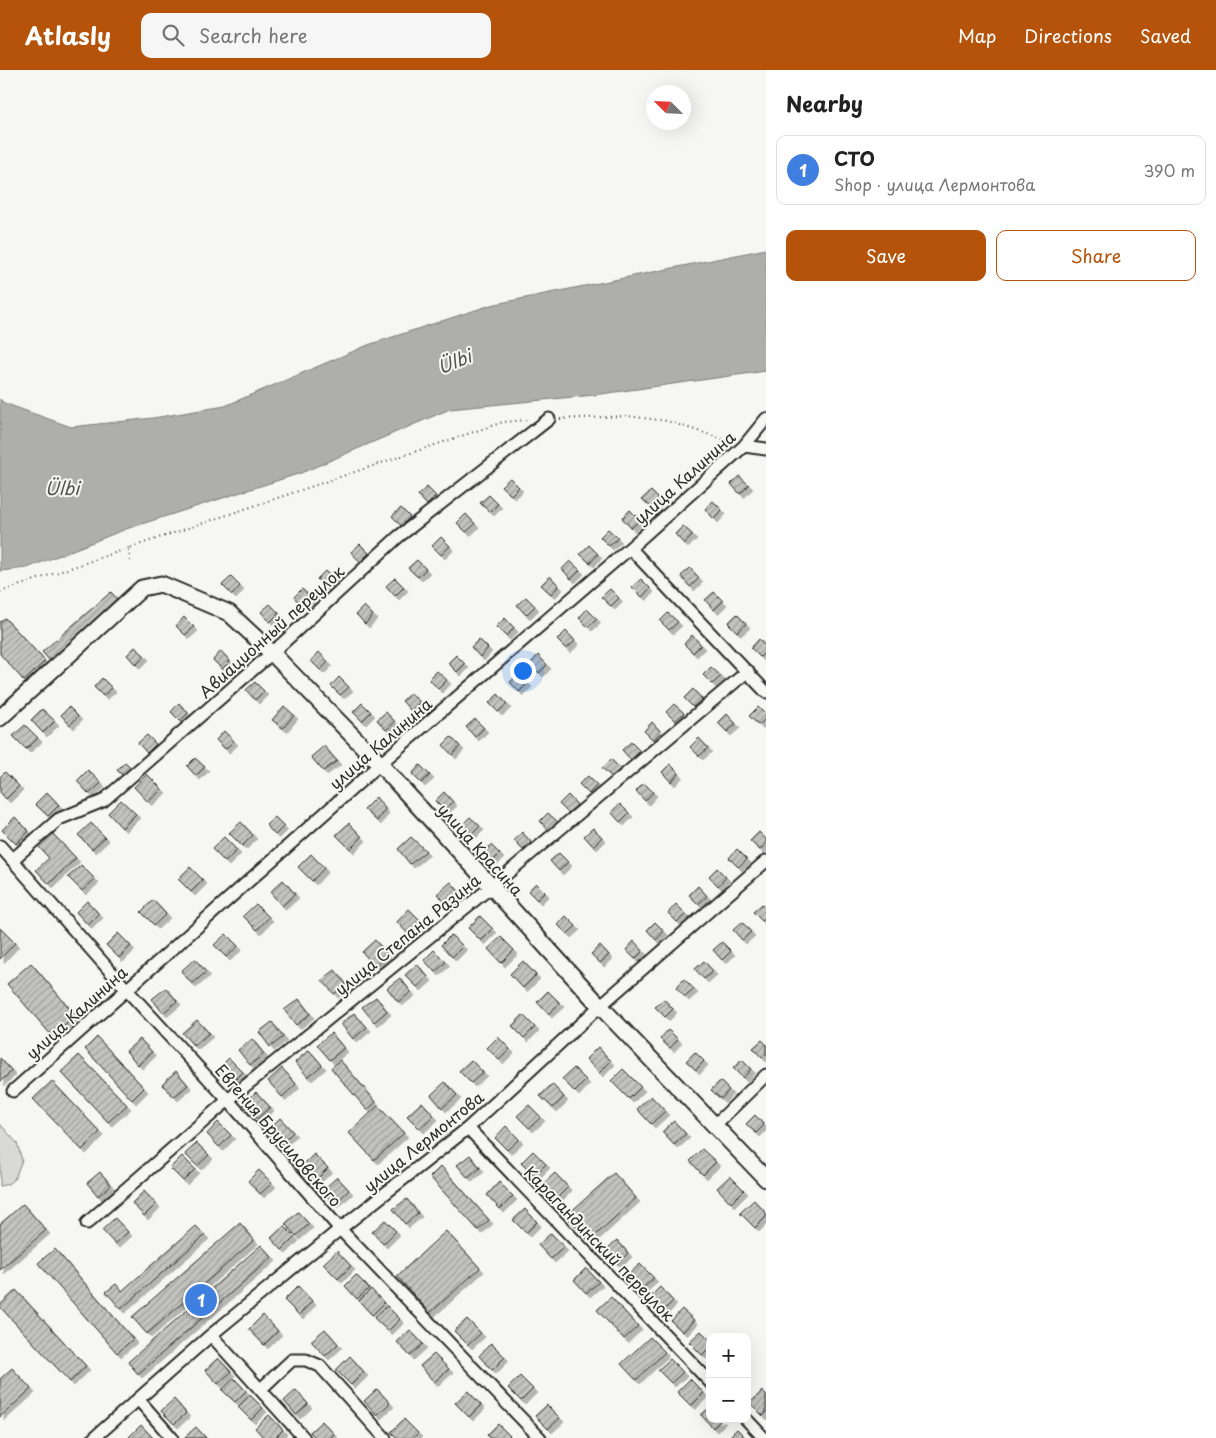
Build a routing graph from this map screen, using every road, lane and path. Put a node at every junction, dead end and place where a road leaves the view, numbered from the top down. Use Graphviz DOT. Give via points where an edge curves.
graph roads {
  1 [pos="549,419"];
  2 [pos="766,419"];
  3 [pos="744,446"];
  4 [pos="766,449"];
  5 [pos="130,548"];
  6 [pos="630,548"];
  7 [pos="130,561"];
  8 [pos="0,592"];
  9 [pos="272,653"];
  10 [pos="748,671"];
  11 [pos="766,692"];
  12 [pos="0,718"];
  13 [pos="380,764"];
  14 [pos="0,846"];
  15 [pos="12,860"];
  16 [pos="766,861"];
  17 [pos="491,887"];
  18 [pos="126,989"];
  19 [pos="600,1006"];
  20 [pos="766,1075"];
  21 [pos="13,1091"];
  22 [pos="228,1100"];
  23 [pos="715,1125"];
  24 [pos="468,1128"];
  25 [pos="766,1179"];
  26 [pos="87,1223"];
  27 [pos="340,1230"];
  28 [pos="211,1335"];
  29 [pos="706,1378"];
  30 [pos="260,1390"];
  31 [pos="138,1399"];
  32 [pos="750,1423"];
  33 [pos="94,1438"];
  34 [pos="172,1438"];
  35 [pos="304,1438"];
  36 [pos="385,1438"];
  37 [pos="540,1438"];
  38 [pos="764,1438"];
  1 -- 3 [label="path" via="628,416 667,421"];
  1 -- 5 [label="path" via="503,422"];
  1 -- 9 [label="street, Авиационный переулок" via="398,536"];
  2 -- 3 [label="street, улица Калинина"];
  3 -- 4 [label="street"];
  3 -- 6 [label="street, улица Калинина"];
  5 -- 7 [label="path"];
  5 -- 8 [label="path"];
  6 -- 10 [label="street"];
  6 -- 13 [label="street, улица Калинина"];
  9 -- 12 [label="street, улица Красина" via="229,613 161,584 142,588"];
  9 -- 13 [label="street, улица Красина"];
  9 -- 15 [label="street, Авиационный переулок" via="102,801 59,819"];
  10 -- 11 [label="street"];
  10 -- 17 [label="street, улица Степана Разина"];
  13 -- 17 [label="street, улица Красина"];
  13 -- 18 [label="street, улица Калинина"];
  14 -- 15 [label="street, Евгения Брусиловского"];
  15 -- 18 [label="street, Евгения Брусиловского"];
  16 -- 19 [label="street, улица Лермонтова"];
  17 -- 19 [label="street, улица Красина"];
  17 -- 22 [label="street, улица Степана Разина"];
  18 -- 21 [label="street, улица Калинина"];
  18 -- 22 [label="street, Евгения Брусиловского"];
  19 -- 23 [label="street, улица Красина"];
  19 -- 24 [label="street, улица Лермонтова"];
  20 -- 23 [label="street"];
  22 -- 26 [label="street, улица Степана Разина"];
  22 -- 27 [label="street, Евгения Брусиловского"];
  23 -- 25 [label="street, улица Красина"];
  24 -- 27 [label="street, улица Лермонтова"];
  24 -- 29 [label="street, Карагандинский переулок"];
  27 -- 28 [label="street, улица Лермонтова"];
  27 -- 37 [label="street, Евгения Брусиловского"];
  28 -- 30 [label="street"];
  28 -- 31 [label="street, улица Лермонтова"];
  30 -- 35 [label="street"];
  30 -- 36 [label="street" via="292,1360 306,1360 320,1366"];
  31 -- 33 [label="street, улица Лермонтова"];
  31 -- 34 [label="street"];
  32 -- 38 [label="street"];
}
